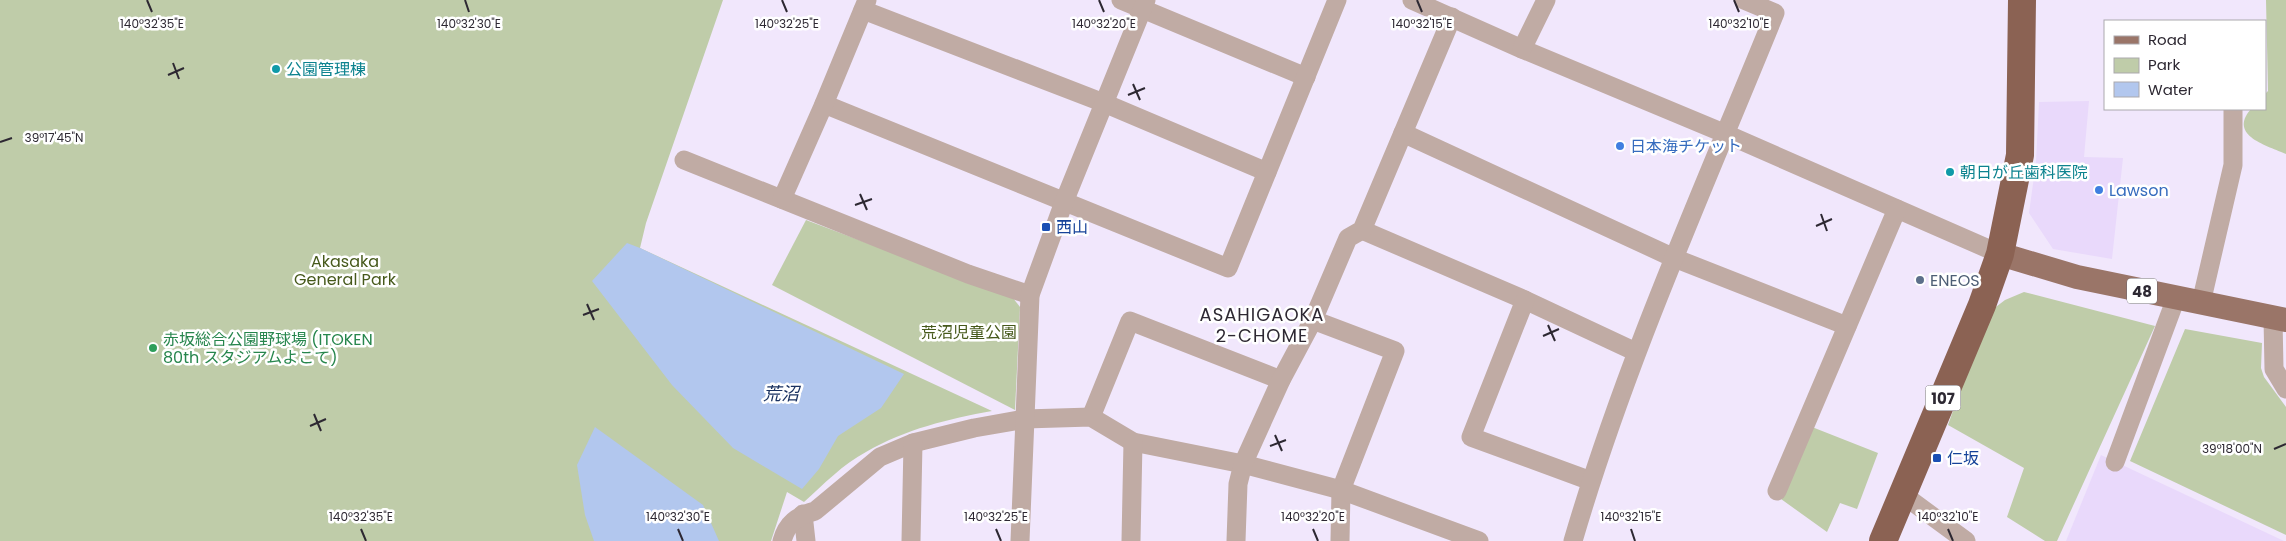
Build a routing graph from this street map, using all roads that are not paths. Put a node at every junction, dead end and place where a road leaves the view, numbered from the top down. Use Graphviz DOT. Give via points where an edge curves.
graph roads {
  1 [pos="1121,0"];
  2 [pos="1337,0"];
  3 [pos="1412,0"];
  4 [pos="1546,0"];
  5 [pos="1744,0"];
  6 [pos="2022,0"];
  7 [pos="1144,4"];
  8 [pos="1432,4"];
  9 [pos="864,5"];
  10 [pos="1452,17"];
  11 [pos="1522,49"];
  12 [pos="1306,77"];
  13 [pos="1104,103"];
  14 [pos="824,104"];
  15 [pos="2233,110"];
  16 [pos="1403,133"];
  17 [pos="1726,134"];
  18 [pos="684,160"];
  19 [pos="1267,172"];
  20 [pos="782,199"];
  21 [pos="1064,202"];
  22 [pos="1897,209"];
  23 [pos="1362,230"];
  24 [pos="2000,254"];
  25 [pos="1674,258"];
  26 [pos="1030,295"];
  27 [pos="2176,298"];
  28 [pos="1525,300"];
  29 [pos="2201,303"];
  30 [pos="2280,319"];
  31 [pos="1313,320"];
  32 [pos="1847,326"];
  33 [pos="1636,352"];
  34 [pos="1281,380"];
  35 [pos="2286,389"];
  36 [pos="1091,417"];
  37 [pos="1025,419"];
  38 [pos="1133,442"];
  39 [pos="913,443"];
  40 [pos="2115,462"];
  41 [pos="1243,464"];
  42 [pos="1590,481"];
  43 [pos="1341,490"];
  44 [pos="1777,491"];
  45 [pos="1902,494"];
  46 [pos="803,514"];
  47 [pos="782,541"];
  48 [pos="806,541"];
  49 [pos="911,541"];
  50 [pos="1020,541"];
  51 [pos="1131,541"];
  52 [pos="1236,541"];
  53 [pos="1340,541"];
  54 [pos="1478,541"];
  55 [pos="1573,541"];
  56 [pos="1883,541"];
  57 [pos="1966,541"];
  1 -- 7 [label="street"];
  2 -- 12 [label="street"];
  3 -- 8 [label="street"];
  4 -- 11 [label="street"];
  5 -- 17 [label="street" via="1775,13"];
  6 -- 24 [label="highway, 107" via="2020,155"];
  7 -- 12 [label="street"];
  7 -- 13 [label="street"];
  8 -- 10 [label="street"];
  9 -- 13 [label="street"];
  9 -- 14 [label="street"];
  10 -- 11 [label="street"];
  10 -- 16 [label="street"];
  11 -- 17 [label="street"];
  12 -- 19 [label="street"];
  13 -- 19 [label="street"];
  13 -- 21 [label="street"];
  14 -- 20 [label="street"];
  14 -- 21 [label="street"];
  15 -- 29 [label="street" via="2232,173"];
  16 -- 23 [label="street"];
  16 -- 25 [label="street"];
  17 -- 22 [label="street"];
  17 -- 25 [label="street"];
  18 -- 20 [label="street"];
  19 -- 21 [label="street" via="1228,268"];
  20 -- 26 [label="street" via="968,274"];
  21 -- 26 [label="street"];
  22 -- 24 [label="street"];
  22 -- 32 [label="street"];
  23 -- 28 [label="street"];
  23 -- 31 [label="street" via="1348,238"];
  24 -- 27 [label="main road, 48" via="2077,277"];
  24 -- 45 [label="highway, 107" via="1982,305"];
  25 -- 32 [label="street"];
  25 -- 33 [label="street"];
  26 -- 37 [label="street"];
  27 -- 29 [label="main road, 48"];
  27 -- 40 [label="street"];
  28 -- 33 [label="street"];
  28 -- 42 [label="street" via="1471,437"];
  29 -- 30 [label="main road, 48"];
  30 -- 35 [label="street" via="2274,369"];
  31 -- 34 [label="street"];
  31 -- 43 [label="street" via="1395,351"];
  32 -- 44 [label="street"];
  33 -- 42 [label="street"];
  34 -- 36 [label="street" via="1130,321"];
  34 -- 41 [label="street"];
  36 -- 37 [label="street"];
  36 -- 38 [label="street"];
  37 -- 39 [label="street"];
  37 -- 50 [label="street"];
  38 -- 41 [label="street"];
  38 -- 51 [label="street"];
  39 -- 46 [label="street" via="880,457 815,511"];
  39 -- 49 [label="street"];
  41 -- 43 [label="street"];
  41 -- 52 [label="street" via="1238,484"];
  42 -- 55 [label="street"];
  43 -- 53 [label="street"];
  43 -- 54 [label="street"];
  45 -- 56 [label="highway, 107"];
  45 -- 57 [label="street"];
  46 -- 47 [label="street" via="786,528"];
  46 -- 48 [label="street"];
}
